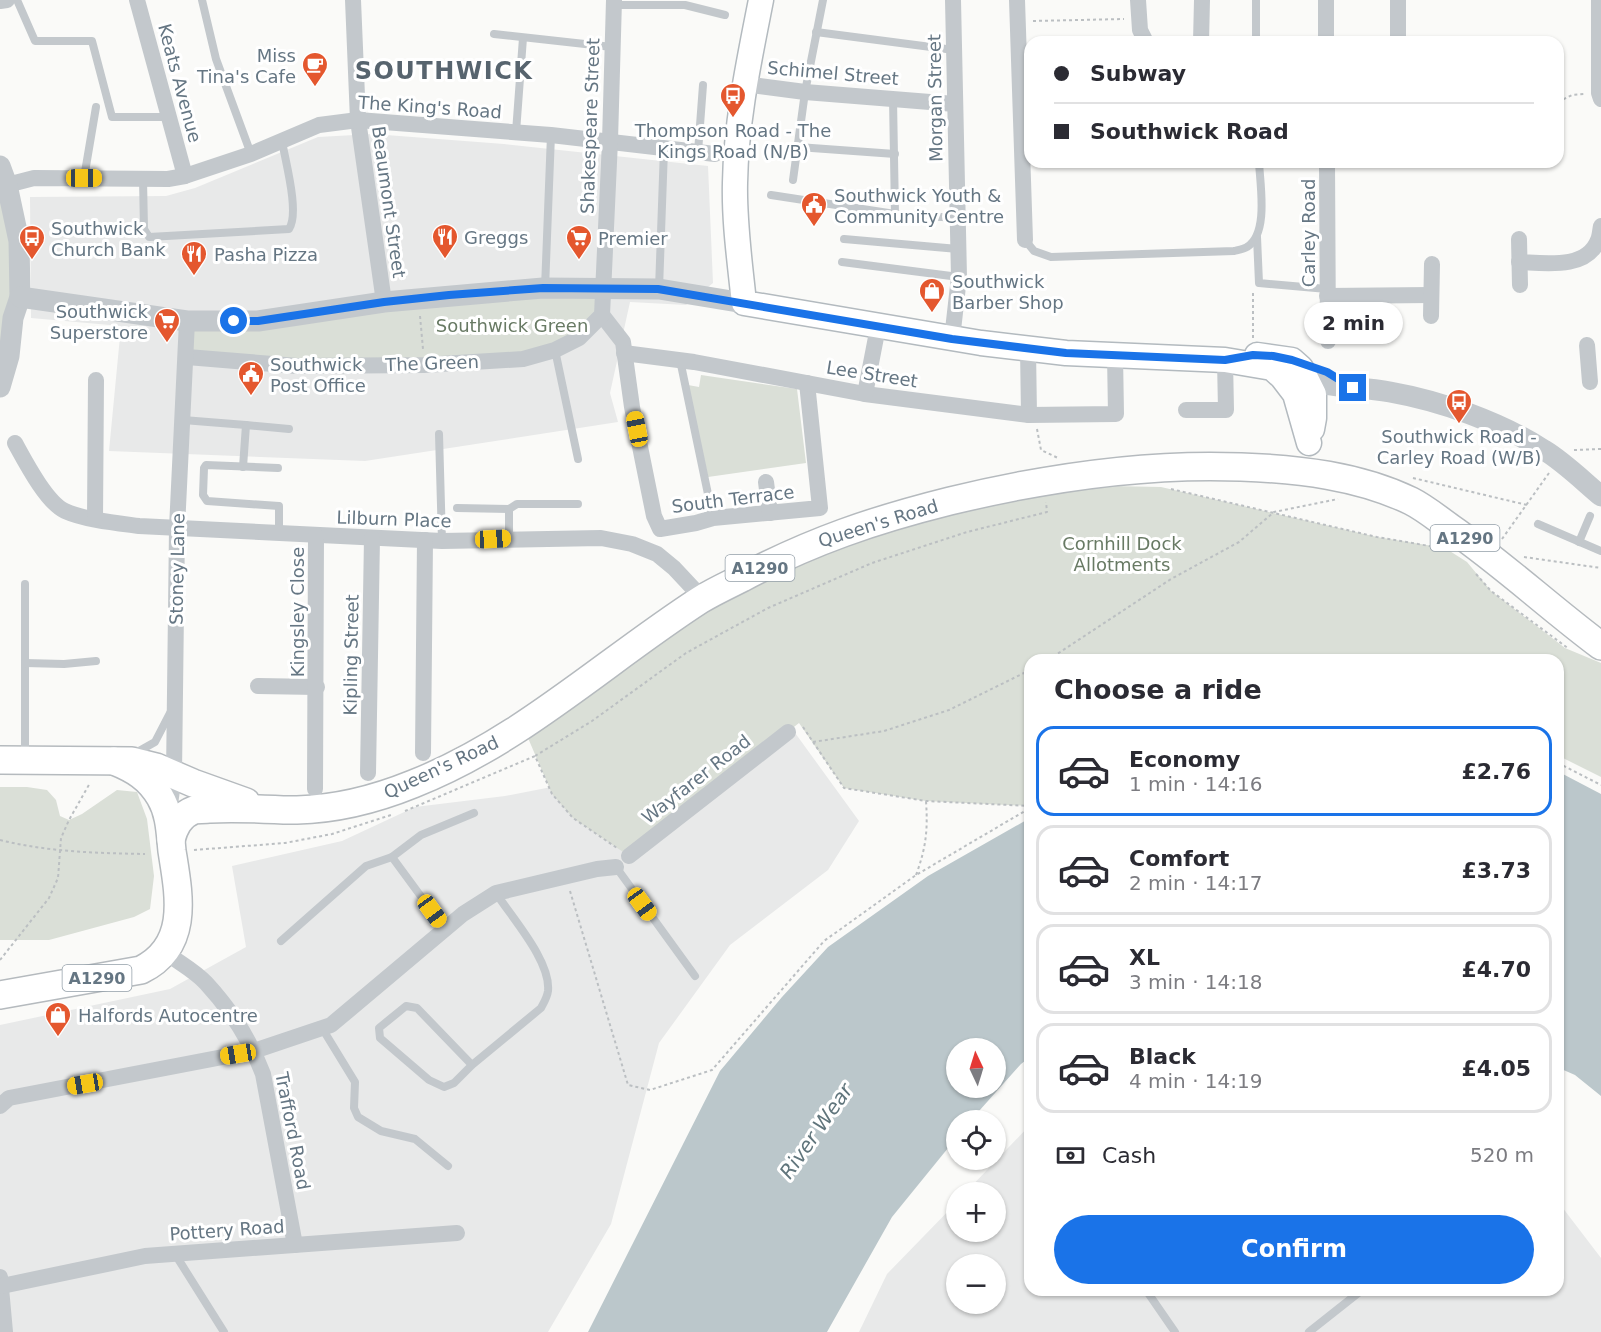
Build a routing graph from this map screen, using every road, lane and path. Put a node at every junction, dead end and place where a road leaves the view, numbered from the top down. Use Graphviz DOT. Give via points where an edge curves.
graph roads {
  1 [pos="7,0"];
  2 [pos="17,0"];
  3 [pos="138,0"];
  4 [pos="202,0"];
  5 [pos="354,0"];
  6 [pos="761,0"];
  7 [pos="823,0"];
  8 [pos="953,0"];
  9 [pos="1017,0"];
  10 [pos="1138,0"];
  11 [pos="1202,0"];
  12 [pos="1256,0"];
  13 [pos="1326,0"];
  14 [pos="1398,0"];
  15 [pos="1599,0"];
  16 [pos="0,1"];
  17 [pos="614,2"];
  18 [pos="726,15"];
  19 [pos="1138,18"];
  20 [pos="1018,21"];
  21 [pos="816,32"];
  22 [pos="494,34"];
  23 [pos="1143,36"];
  24 [pos="1201,36"];
  25 [pos="1256,36"];
  26 [pos="1326,36"];
  27 [pos="1398,36"];
  28 [pos="523,38"];
  29 [pos="612,47"];
  30 [pos="954,50"];
  31 [pos="744,84"];
  32 [pos="703,85"];
  33 [pos="806,92"];
  34 [pos="1600,96"];
  35 [pos="893,99"];
  36 [pos="1564,99"];
  37 [pos="955,104"];
  38 [pos="96,107"];
  39 [pos="169,117"];
  40 [pos="358,120"];
  41 [pos="516,132"];
  42 [pos="551,135"];
  43 [pos="282,141"];
  44 [pos="610,141"];
  45 [pos="798,147"];
  46 [pos="664,149"];
  47 [pos="698,152"];
  48 [pos="251,154"];
  49 [pos="715,154"];
  50 [pos="895,154"];
  51 [pos="1259,168"];
  52 [pos="1327,168"];
  53 [pos="4,175"];
  54 [pos="185,176"];
  55 [pos="84,178"];
  56 [pos="143,179"];
  57 [pos="793,180"];
  58 [pos="771,195"];
  59 [pos="895,214"];
  60 [pos="957,218"];
  61 [pos="1601,226"];
  62 [pos="1257,237"];
  63 [pos="844,239"];
  64 [pos="1519,239"];
  65 [pos="1025,240"];
  66 [pos="958,249"];
  67 [pos="842,262"];
  68 [pos="1519,262"];
  69 [pos="1432,264"];
  70 [pos="959,277"];
  71 [pos="1259,283"];
  72 [pos="1520,285"];
  73 [pos="545,288"];
  74 [pos="602,288"];
  75 [pos="658,289"];
  76 [pos="1327,292"];
  77 [pos="1431,295"];
  78 [pos="20,297"];
  79 [pos="418,298"];
  80 [pos="384,302"];
  81 [pos="744,303"];
  82 [pos="602,315"];
  83 [pos="1431,316"];
  84 [pos="187,321"];
  85 [pos="878,327"];
  86 [pos="952,339"];
  87 [pos="1328,341"];
  88 [pos="1587,345"];
  89 [pos="1028,349"];
  90 [pos="555,350"];
  91 [pos="624,353"];
  92 [pos="1115,355"];
  93 [pos="187,357"];
  94 [pos="680,360"];
  95 [pos="1225,360"];
  96 [pos="1272,361"];
  97 [pos="424,365"];
  98 [pos="96,380"];
  99 [pos="1309,382"];
  100 [pos="1589,382"];
  101 [pos="807,383"];
  102 [pos="0,387"];
  103 [pos="1353,388"];
  104 [pos="865,394"];
  105 [pos="1186,410"];
  106 [pos="1032,415"];
  107 [pos="183,420"];
  108 [pos="246,425"];
  109 [pos="289,429"];
  110 [pos="440,434"];
  111 [pos="15,443"];
  112 [pos="1309,443"];
  113 [pos="578,459"];
  114 [pos="243,467"];
  115 [pos="278,468"];
  116 [pos="1308,472"];
  117 [pos="1068,477"];
  118 [pos="766,482"];
  119 [pos="1161,487"];
  120 [pos="1045,494"];
  121 [pos="1601,496"];
  122 [pos="578,504"];
  123 [pos="457,508"];
  124 [pos="509,509"];
  125 [pos="1274,512"];
  126 [pos="770,513"];
  127 [pos="1590,516"];
  128 [pos="713,518"];
  129 [pos="95,519"];
  130 [pos="1538,524"];
  131 [pos="177,528"];
  132 [pos="279,534"];
  133 [pos="316,536"];
  134 [pos="372,538"];
  135 [pos="509,538"];
  136 [pos="425,540"];
  137 [pos="442,541"];
  138 [pos="1579,542"];
  139 [pos="1445,549"];
  140 [pos="1601,551"];
  141 [pos="1473,569"];
  142 [pos="25,584"];
  143 [pos="703,599"];
  144 [pos="1601,646"];
  145 [pos="1574,651"];
  146 [pos="1057,654"];
  147 [pos="96,661"];
  148 [pos="25,663"];
  149 [pos="1024,673"];
  150 [pos="258,686"];
  151 [pos="317,687"];
  152 [pos="175,701"];
  153 [pos="788,732"];
  154 [pos="813,742"];
  155 [pos="423,753"];
  156 [pos="534,756"];
  157 [pos="13,760"];
  158 [pos="109,761"];
  159 [pos="1564,766"];
  160 [pos="368,773"];
  161 [pos="174,775"];
  162 [pos="1601,785"];
  163 [pos="315,789"];
  164 [pos="926,801"];
  165 [pos="1024,807"];
  166 [pos="264,808"];
  167 [pos="405,811"];
  168 [pos="1024,811"];
  169 [pos="474,813"];
  170 [pos="394,814"];
  171 [pos="177,835"];
  172 [pos="0,840"];
  173 [pos="60,850"];
  174 [pos="145,854"];
  175 [pos="392,857"];
  176 [pos="622,862"];
  177 [pos="916,875"];
  178 [pos="566,876"];
  179 [pos="496,894"];
  180 [pos="445,929"];
  181 [pos="281,941"];
  182 [pos="165,952"];
  183 [pos="0,960"];
  184 [pos="695,976"];
  185 [pos="8,996"];
  186 [pos="322,1028"];
  187 [pos="254,1051"];
  188 [pos="472,1065"];
  189 [pos="0,1106"];
  190 [pos="448,1166"];
  191 [pos="457,1233"];
  192 [pos="295,1245"];
  193 [pos="175,1254"];
  194 [pos="1,1282"];
  195 [pos="1150,1296"];
  196 [pos="1354,1296"];
  197 [pos="5,1332"];
  198 [pos="224,1332"];
  199 [pos="1175,1332"];
  200 [pos="1309,1332"];
  1 -- 16 [label="street"];
  2 -- 39 [label="lane" via="35,41 92,41 111,117"];
  3 -- 39 [label="street, Keats Avenue"];
  4 -- 48 [label="lane" via="216,59"];
  5 -- 40 [label="street, Beaumont Street"];
  6 -- 31 [label="main road"];
  7 -- 21 [label="lane"];
  8 -- 30 [label="street, Morgan Street"];
  9 -- 20 [label="street"];
  10 -- 19 [label="street"];
  11 -- 24 [label="street"];
  12 -- 25 [label="lane"];
  13 -- 26 [label="street"];
  14 -- 27 [label="street"];
  15 -- 34 [label="street"];
  17 -- 18 [label="lane" via="685,5"];
  17 -- 29 [label="street, Shakespeare Street"];
  19 -- 20 [label="path"];
  19 -- 23 [label="street"];
  20 -- 65 [label="street"];
  21 -- 30 [label="lane"];
  21 -- 33 [label="lane"];
  22 -- 28 [label="lane"];
  28 -- 29 [label="lane"];
  28 -- 41 [label="lane"];
  29 -- 44 [label="street, Shakespeare Street"];
  30 -- 37 [label="street, Morgan Street"];
  31 -- 33 [label="street, Schimel Street"];
  31 -- 81 [label="main road" via="735,181"];
  32 -- 47 [label="lane"];
  33 -- 35 [label="street, Schimel Street"];
  33 -- 45 [label="lane"];
  34 -- 36 [label="path" via="1572,95"];
  35 -- 37 [label="street, Schimel Street"];
  35 -- 50 [label="lane"];
  37 -- 60 [label="street, Morgan Street"];
  38 -- 55 [label="lane"];
  39 -- 54 [label="street, Keats Avenue"];
  40 -- 41 [label="street, The King's Road"];
  40 -- 43 [label="street, The King's Road" via="319,125"];
  40 -- 80 [label="street, Beaumont Street"];
  41 -- 42 [label="street, The King's Road"];
  42 -- 44 [label="street, The King's Road"];
  42 -- 73 [label="lane"];
  43 -- 48 [label="street, The King's Road"];
  43 -- 56 [label="lane" via="293,207 289,229 149,237 144,229"];
  44 -- 46 [label="street, The King's Road"];
  44 -- 74 [label="street, Shakespeare Street"];
  45 -- 50 [label="lane"];
  45 -- 57 [label="lane"];
  46 -- 47 [label="street, The King's Road"];
  46 -- 75 [label="lane"];
  47 -- 49 [label="street, The King's Road"];
  48 -- 54 [label="street, The King's Road"];
  50 -- 59 [label="lane"];
  51 -- 62 [label="lane" via="1261,225"];
  52 -- 76 [label="street, Carley Road"];
  53 -- 55 [label="street, The King's Road"];
  53 -- 78 [label="street" via="19,241"];
  54 -- 56 [label="street, The King's Road"];
  55 -- 56 [label="street, The King's Road"];
  58 -- 59 [label="lane"];
  59 -- 60 [label="lane"];
  60 -- 66 [label="street, Morgan Street"];
  61 -- 68 [label="street" via="1598,242 1586,255 1573,261"];
  62 -- 65 [label="lane" via="1247,247 1234,251 1051,257 1034,251"];
  62 -- 71 [label="lane"];
  63 -- 66 [label="lane"];
  64 -- 68 [label="street"];
  66 -- 70 [label="street, Morgan Street"];
  67 -- 70 [label="lane"];
  68 -- 72 [label="street"];
  69 -- 77 [label="street"];
  70 -- 86 [label="street, Morgan Street"];
  71 -- 76 [label="lane"];
  71 -- 96 [label="path" via="1253,288"];
  73 -- 74 [label="street"];
  73 -- 79 [label="street"];
  74 -- 75 [label="street"];
  74 -- 82 [label="street"];
  75 -- 81 [label="street"];
  76 -- 77 [label="street"];
  76 -- 87 [label="street, Carley Road"];
  77 -- 83 [label="street"];
  78 -- 84 [label="street"];
  78 -- 102 [label="street"];
  79 -- 80 [label="street"];
  79 -- 97 [label="path"];
  80 -- 84 [label="street" via="258,321"];
  81 -- 85 [label="main road"];
  82 -- 90 [label="street, The Green" via="579,338"];
  82 -- 91 [label="street, South Terrace" via="623,342"];
  84 -- 93 [label="street, Stoney Lane"];
  85 -- 86 [label="main road"];
  85 -- 104 [label="street"];
  86 -- 89 [label="main road"];
  88 -- 100 [label="street"];
  89 -- 92 [label="main road"];
  89 -- 106 [label="street"];
  90 -- 97 [label="street, The Green" via="523,359"];
  90 -- 113 [label="lane"];
  91 -- 94 [label="street, Lee Street"];
  91 -- 128 [label="street, South Terrace" via="654,516 660,529"];
  92 -- 95 [label="main road"];
  92 -- 106 [label="street, Lee Street" via="1116,414"];
  93 -- 97 [label="street, The Green" via="297,366"];
  93 -- 107 [label="street, Stoney Lane"];
  94 -- 101 [label="street, Lee Street"];
  94 -- 128 [label="lane"];
  95 -- 96 [label="main road"];
  95 -- 105 [label="street" via="1226,410"];
  96 -- 99 [label="main road" via="1301,368"];
  96 -- 103 [label="street" via="1327,372"];
  96 -- 112 [label="main road" via="1295,394"];
  98 -- 129 [label="street"];
  99 -- 103 [label="street"];
  99 -- 112 [label="main road" via="1314,394"];
  101 -- 104 [label="street, Lee Street"];
  101 -- 126 [label="street, South Terrace" via="820,508"];
  103 -- 121 [label="street" via="1390,392 1498,425 1546,450"];
  104 -- 106 [label="street, Lee Street"];
  106 -- 117 [label="path" via="1041,450 1066,463"];
  107 -- 108 [label="lane"];
  107 -- 131 [label="street, Stoney Lane"];
  108 -- 109 [label="lane"];
  108 -- 114 [label="lane"];
  110 -- 137 [label="lane"];
  111 -- 129 [label="street, Lilburn Place" via="37,483 63,510"];
  112 -- 116 [label="main road"];
  114 -- 115 [label="lane"];
  114 -- 132 [label="lane" via="206,465 204,499 279,506"];
  116 -- 117 [label="main road, Queen's Road / A1290" via="1165,467"];
  116 -- 144 [label="main road, A1290" via="1382,489 1414,502"];
  117 -- 143 [label="main road, Queen's Road / A1290" via="1006,487 848,529 788,553"];
  118 -- 126 [label="street"];
  119 -- 125 [label="path"];
  120 -- 156 [label="path" via="1047,512 967,532 872,563 768,608 686,653 592,721"];
  122 -- 124 [label="lane" via="517,504"];
  123 -- 124 [label="lane"];
  124 -- 135 [label="lane"];
  125 -- 139 [label="path"];
  125 -- 146 [label="path" via="1239,542 1171,579"];
  126 -- 128 [label="street, South Terrace"];
  127 -- 138 [label="lane"];
  129 -- 131 [label="street, Lilburn Place"];
  130 -- 138 [label="lane"];
  131 -- 132 [label="street, Lilburn Place"];
  131 -- 152 [label="street, Stoney Lane"];
  132 -- 133 [label="street, Lilburn Place"];
  133 -- 134 [label="street, Lilburn Place"];
  133 -- 151 [label="street, Kingsley Close"];
  134 -- 136 [label="street, Lilburn Place"];
  134 -- 160 [label="street, Kipling Street"];
  135 -- 137 [label="street, Lilburn Place"];
  135 -- 143 [label="street, Lilburn Place" via="601,538 632,544 657,554"];
  136 -- 137 [label="street, Lilburn Place"];
  136 -- 155 [label="street"];
  138 -- 140 [label="lane"];
  141 -- 145 [label="path" via="1491,591"];
  142 -- 148 [label="lane"];
  143 -- 166 [label="main road, Queen's Road / A1290" via="552,708 499,741 415,784 369,800 327,807"];
  147 -- 148 [label="lane"];
  148 -- 157 [label="lane"];
  149 -- 154 [label="path" via="949,710 884,731"];
  150 -- 151 [label="street, Kingsley Close"];
  151 -- 163 [label="street, Kingsley Close"];
  152 -- 158 [label="lane" via="155,742"];
  152 -- 161 [label="street, Stoney Lane"];
  153 -- 154 [label="path" via="800,723"];
  153 -- 176 [label="street, Wayfarer Road"];
  154 -- 164 [label="path" via="844,788"];
  156 -- 167 [label="path"];
  156 -- 176 [label="path" via="552,794"];
  157 -- 158 [label="main road, A1290"];
  158 -- 161 [label="main road, A1290" via="132,761"];
  158 -- 171 [label="main road, A1290" via="137,771 148,780 161,797"];
  158 -- 173 [label="path" via="69,820"];
  159 -- 162 [label="path"];
  161 -- 166 [label="main road, A1290"];
  161 -- 171 [label="street, Stoney Lane"];
  164 -- 165 [label="path"];
  164 -- 177 [label="path" via="925,850"];
  166 -- 171 [label="main road, A1290" via="192,811 173,828"];
  168 -- 177 [label="path"];
  169 -- 175 [label="lane" via="421,836"];
  170 -- 171 [label="path" via="332,834 285,843"];
  171 -- 182 [label="main road, Stoney Lane / A1290" via="178,922"];
  172 -- 173 [label="path"];
  173 -- 174 [label="path"];
  173 -- 183 [label="path" via="58,878 49,898"];
  175 -- 180 [label="lane"];
  175 -- 181 [label="lane" via="366,866"];
  176 -- 178 [label="street, Wayfarer Road"];
  176 -- 184 [label="lane"];
  177 -- 178 [label="path" via="824,940 712,1070 650,1090 628,1085"];
  178 -- 179 [label="street, Wayfarer Road"];
  179 -- 180 [label="street, Wayfarer Road"];
  179 -- 188 [label="lane" via="543,964 548,989 541,1008"];
  180 -- 186 [label="street, Wayfarer Road" via="331,1025"];
  182 -- 185 [label="main road, A1290" via="141,969"];
  182 -- 187 [label="street, Trafford Road" via="205,982"];
  186 -- 187 [label="street, Wayfarer Road"];
  186 -- 190 [label="lane" via="355,1082 354,1108 358,1117 381,1131 415,1139"];
  187 -- 189 [label="street, Wayfarer Road" via="9,1098"];
  187 -- 192 [label="street, Trafford Road" via="263,1074"];
  188 -- 188 [label="lane" via="454,1083 444,1087 429,1080 380,1038 380,1028 406,1005 417,1008"];
  191 -- 192 [label="street, Pottery Road"];
  192 -- 193 [label="street, Pottery Road"];
  193 -- 194 [label="street, Pottery Road"];
  193 -- 198 [label="lane"];
  194 -- 197 [label="street"];
  195 -- 199 [label="lane"];
  196 -- 200 [label="lane"];
}
